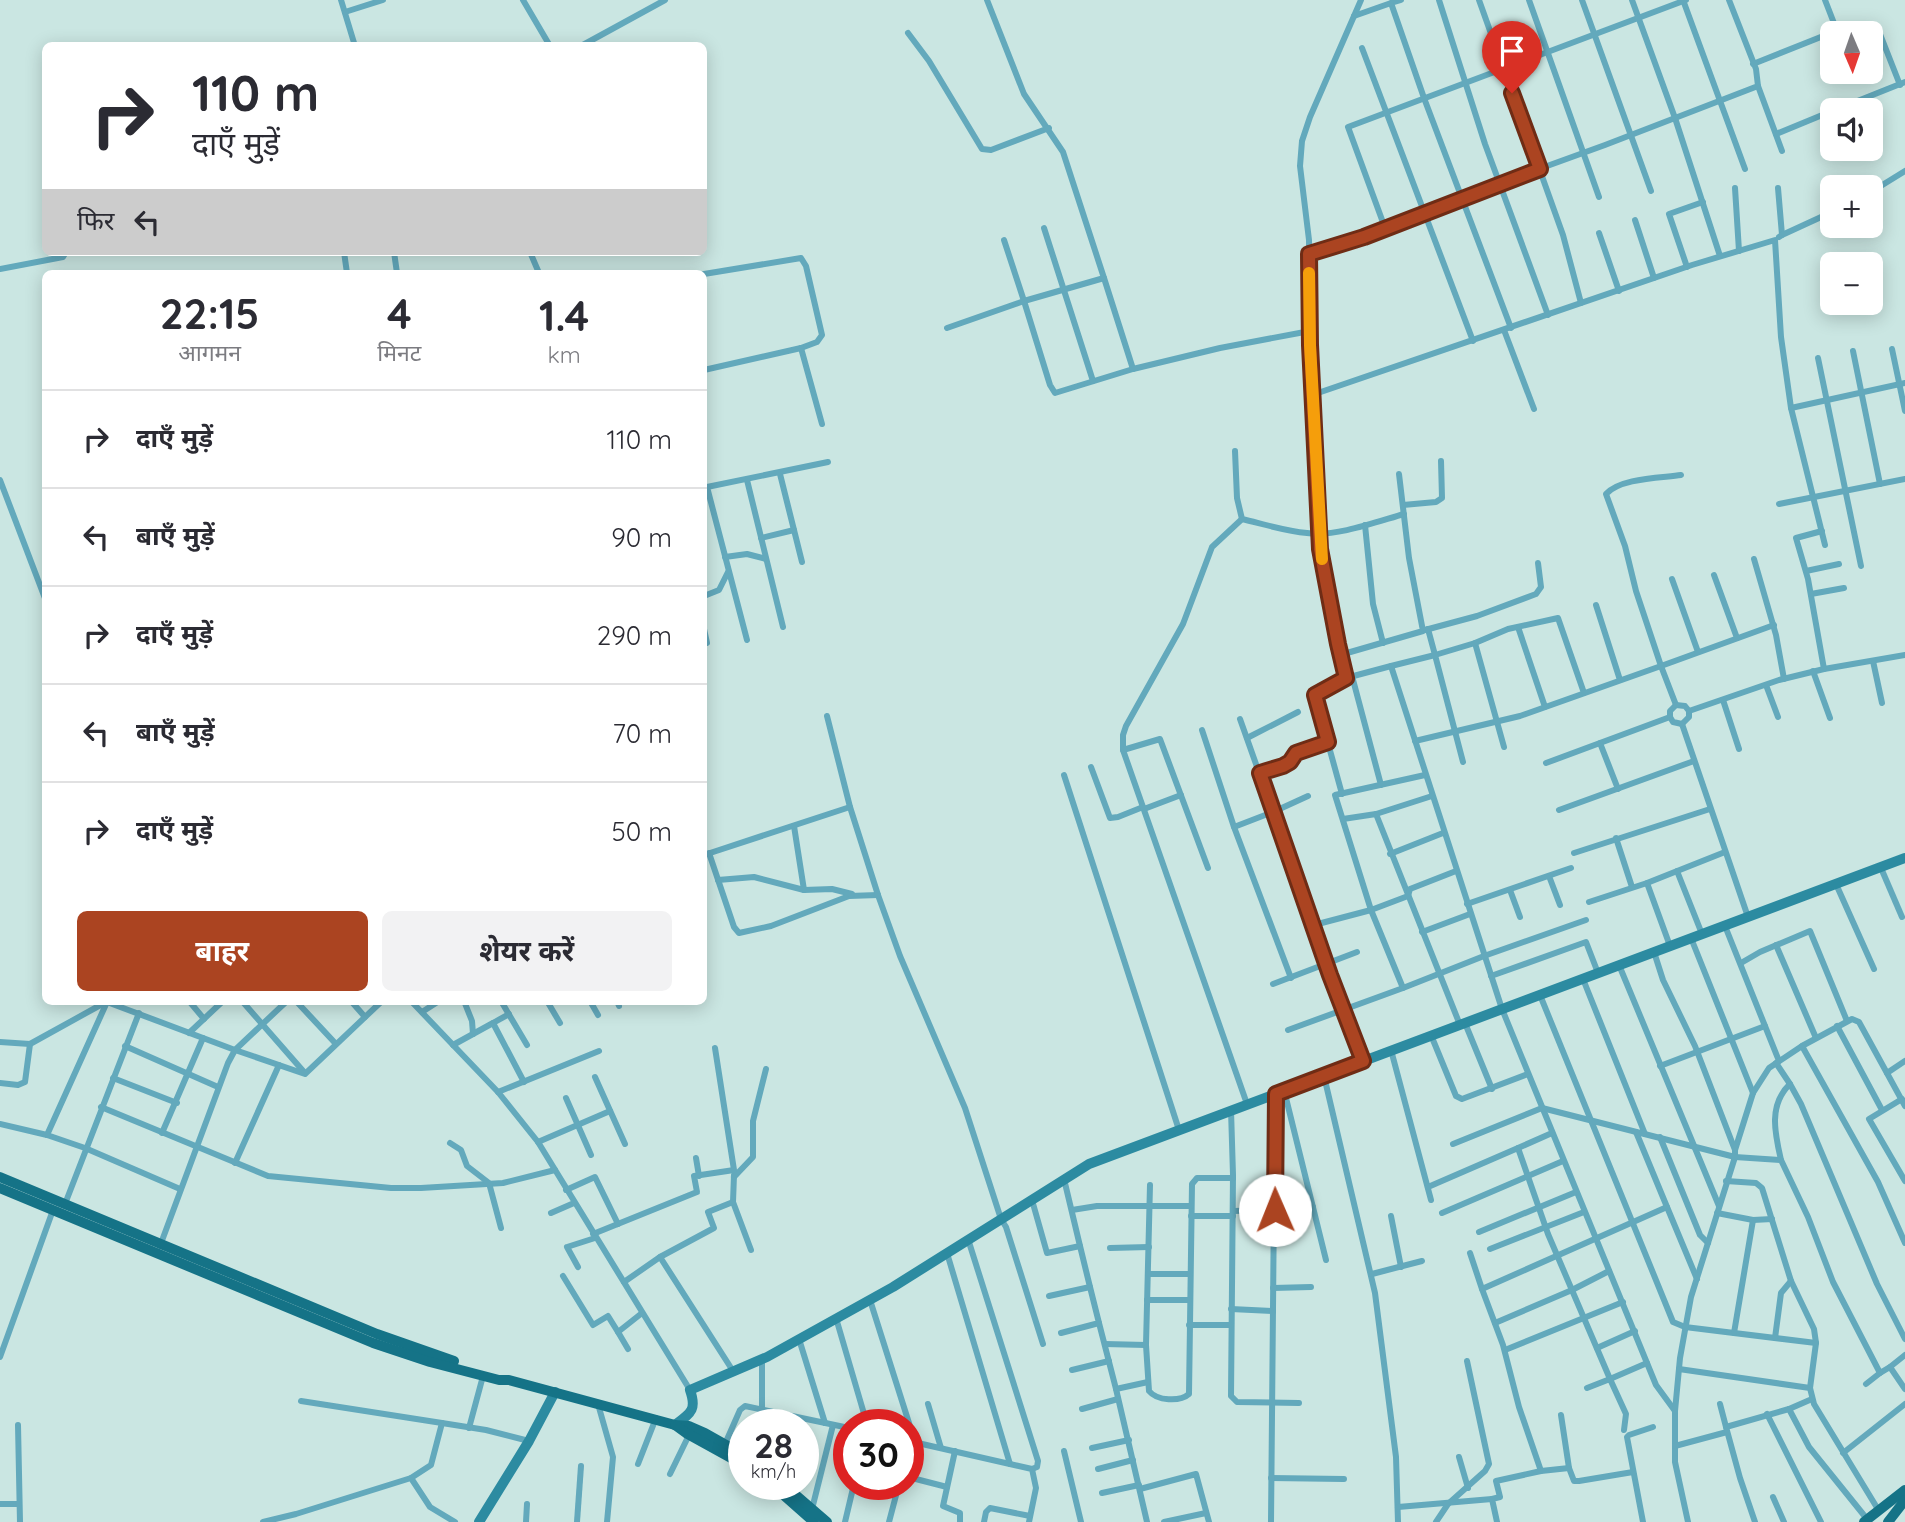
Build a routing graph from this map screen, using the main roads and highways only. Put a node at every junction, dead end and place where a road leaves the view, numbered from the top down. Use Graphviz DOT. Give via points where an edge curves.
graph roads {
  1 [pos="0,1177"];
  2 [pos="0,1188"];
  3 [pos="159,1248"];
  4 [pos="509,1380"];
  5 [pos="675,1424"];
  6 [pos="728,1446"];
  7 [pos="728,1456"];
  8 [pos="1905,1490"];
  9 [pos="789,1500"];
  10 [pos="802,1500"];
  11 [pos="1905,1500"];
  12 [pos="1866,1521"];
  13 [pos="814,1522"];
  14 [pos="827,1522"];
  15 [pos="1888,1522"];
  1 -- 3 [label="main road"];
  2 -- 3 [label="main road"];
  3 -- 4 [label="main road" via="377,1334"];
  3 -- 4 [label="main road" via="373,1343"];
  4 -- 5 [label="main road"];
  5 -- 6 [label="main road"];
  5 -- 7 [label="main road"];
  8 -- 12 [label="main road"];
  9 -- 13 [label="main road"];
  10 -- 14 [label="main road"];
  11 -- 15 [label="main road"];
}
